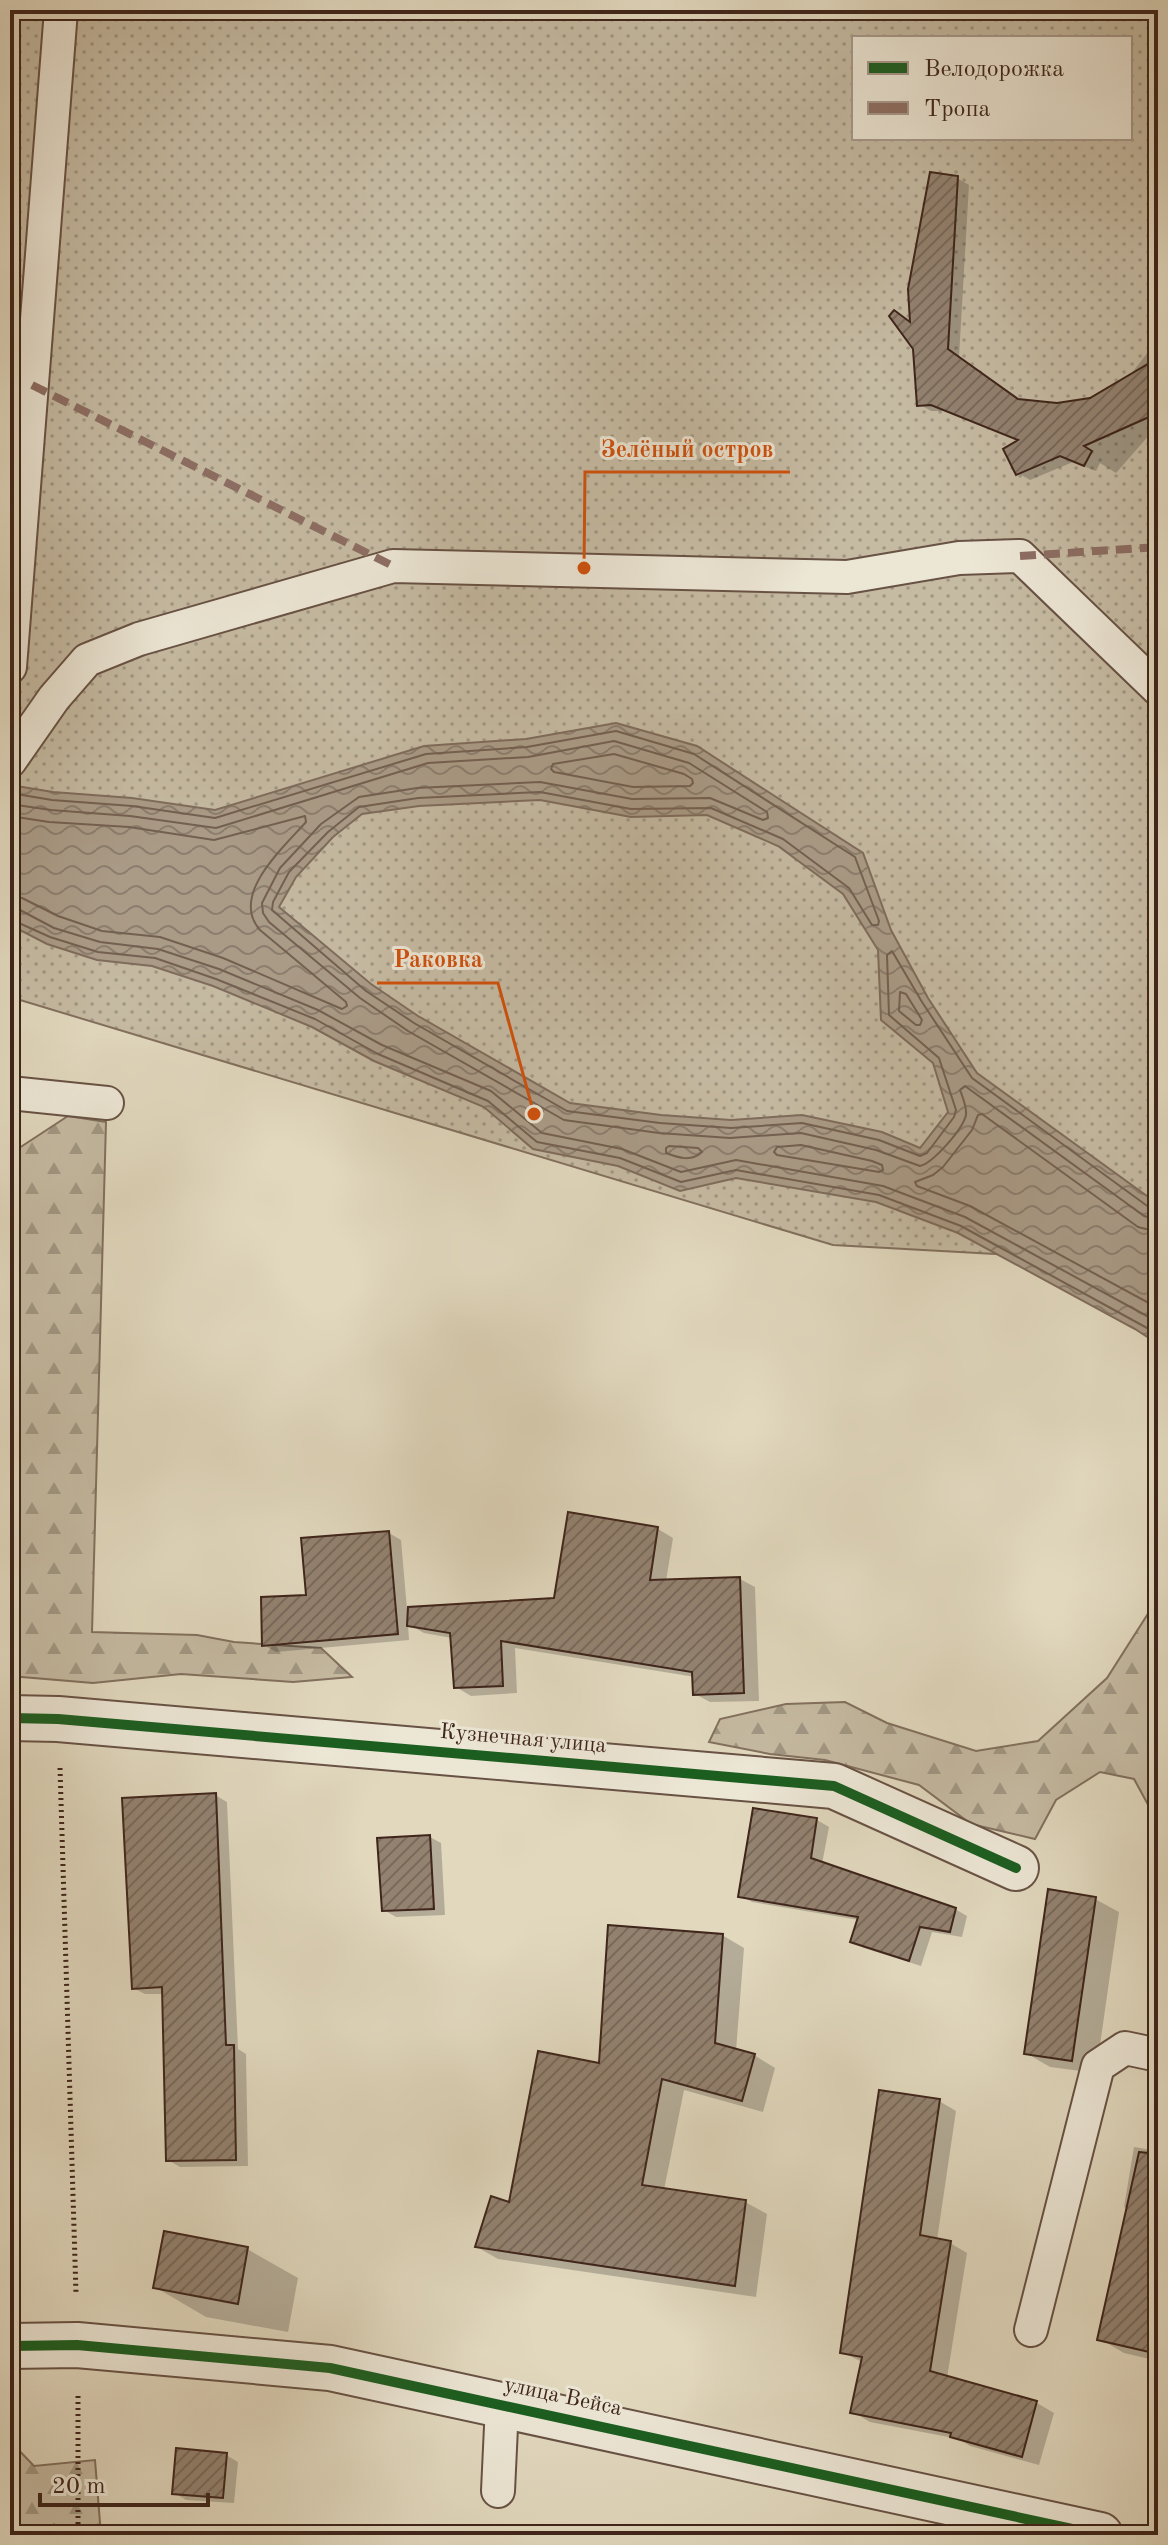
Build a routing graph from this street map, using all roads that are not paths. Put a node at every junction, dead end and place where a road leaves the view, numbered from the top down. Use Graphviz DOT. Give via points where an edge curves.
graph roads {
  1 [pos="61,10"];
  2 [pos="10,667"];
  3 [pos="1158,689"];
  4 [pos="10,761"];
  5 [pos="10,1093"];
  6 [pos="107,1103"];
  7 [pos="10,1718"];
  8 [pos="1016,1868"];
  9 [pos="1158,2055"];
  10 [pos="1031,2330"];
  11 [pos="10,2346"];
  12 [pos="502,2405"];
  13 [pos="498,2491"];
  14 [pos="1100,2535"];
  1 -- 2 [label="lane"];
  3 -- 4 [label="lane" via="1020,556 959,558 847,577 393,566 139,639 87,660"];
  5 -- 6 [label="lane"];
  7 -- 8 [label="street, Кузнечная улица" via="834,1786"];
  9 -- 10 [label="lane" via="1125,2048 1098,2066"];
  11 -- 12 [label="street, улица Вейса" via="77,2345 330,2368"];
  12 -- 13 [label="lane"];
  12 -- 14 [label="street, улица Вейса"];
}
